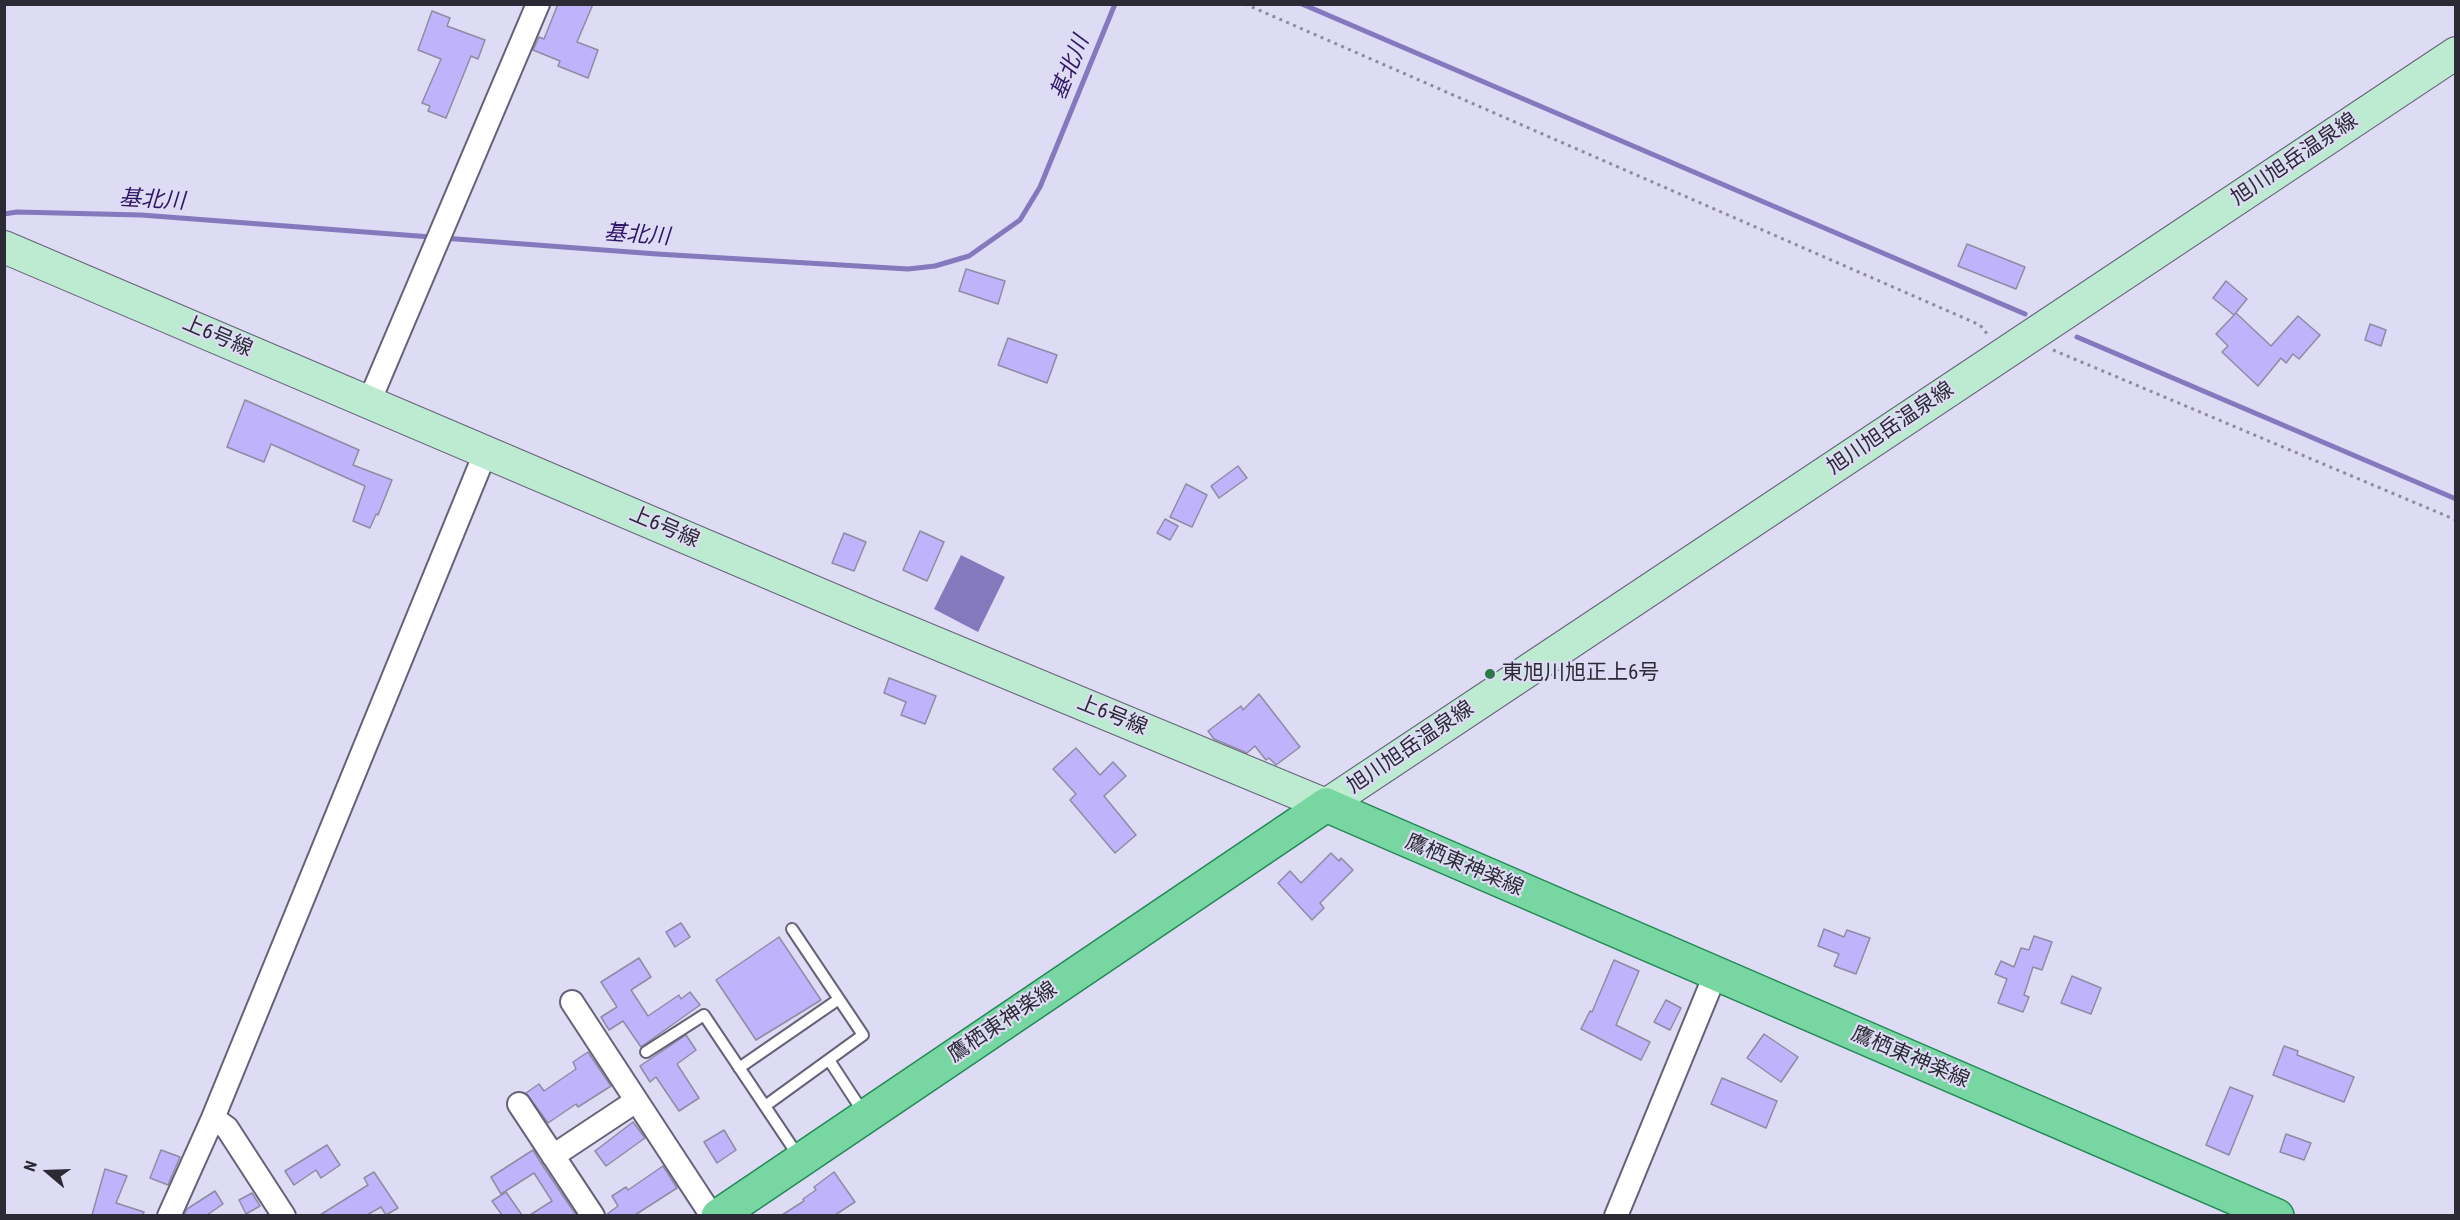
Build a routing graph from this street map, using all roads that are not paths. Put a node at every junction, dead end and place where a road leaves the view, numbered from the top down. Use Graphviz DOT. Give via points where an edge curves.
graph roads {
  1 [pos="538,4"];
  2 [pos="2456,53"];
  3 [pos="4,247"];
  4 [pos="369,402"];
  5 [pos="486,451"];
  6 [pos="1326,805"];
  7 [pos="792,929"];
  8 [pos="1715,975"];
  9 [pos="838,999"];
  10 [pos="572,1002"];
  11 [pos="646,1052"];
  12 [pos="829,1060"];
  13 [pos="739,1068"];
  14 [pos="636,1101"];
  15 [pos="519,1104"];
  16 [pos="765,1106"];
  17 [pos="865,1116"];
  18 [pos="213,1118"];
  19 [pos="553,1156"];
  20 [pos="801,1160"];
  21 [pos="169,1215"];
  22 [pos="284,1215"];
  23 [pos="592,1215"];
  24 [pos="712,1215"];
  25 [pos="718,1215"];
  26 [pos="1617,1215"];
  27 [pos="2277,1215"];
  1 -- 4 [label="street"];
  2 -- 6 [label="street, 旭川旭岳温泉線"];
  3 -- 4 [label="street, 上6号線"];
  4 -- 5 [label="street, 上6号線"];
  5 -- 6 [label="street, 上6号線"];
  5 -- 18 [label="street"];
  6 -- 8 [label="main road, 鷹栖東神楽線"];
  6 -- 17 [label="main road, 鷹栖東神楽線"];
  7 -- 9 [label="lane"];
  8 -- 26 [label="street"];
  8 -- 27 [label="main road, 鷹栖東神楽線"];
  9 -- 12 [label="lane" via="862,1035"];
  9 -- 13 [label="lane"];
  10 -- 14 [label="street"];
  11 -- 13 [label="lane" via="704,1015"];
  12 -- 16 [label="lane"];
  12 -- 17 [label="lane"];
  13 -- 16 [label="lane"];
  14 -- 19 [label="street"];
  14 -- 24 [label="street"];
  15 -- 19 [label="street"];
  16 -- 20 [label="lane"];
  17 -- 20 [label="main road, 鷹栖東神楽線"];
  18 -- 21 [label="street"];
  18 -- 22 [label="street" via="227,1128"];
  19 -- 23 [label="street"];
  20 -- 25 [label="main road, 鷹栖東神楽線"];
}
